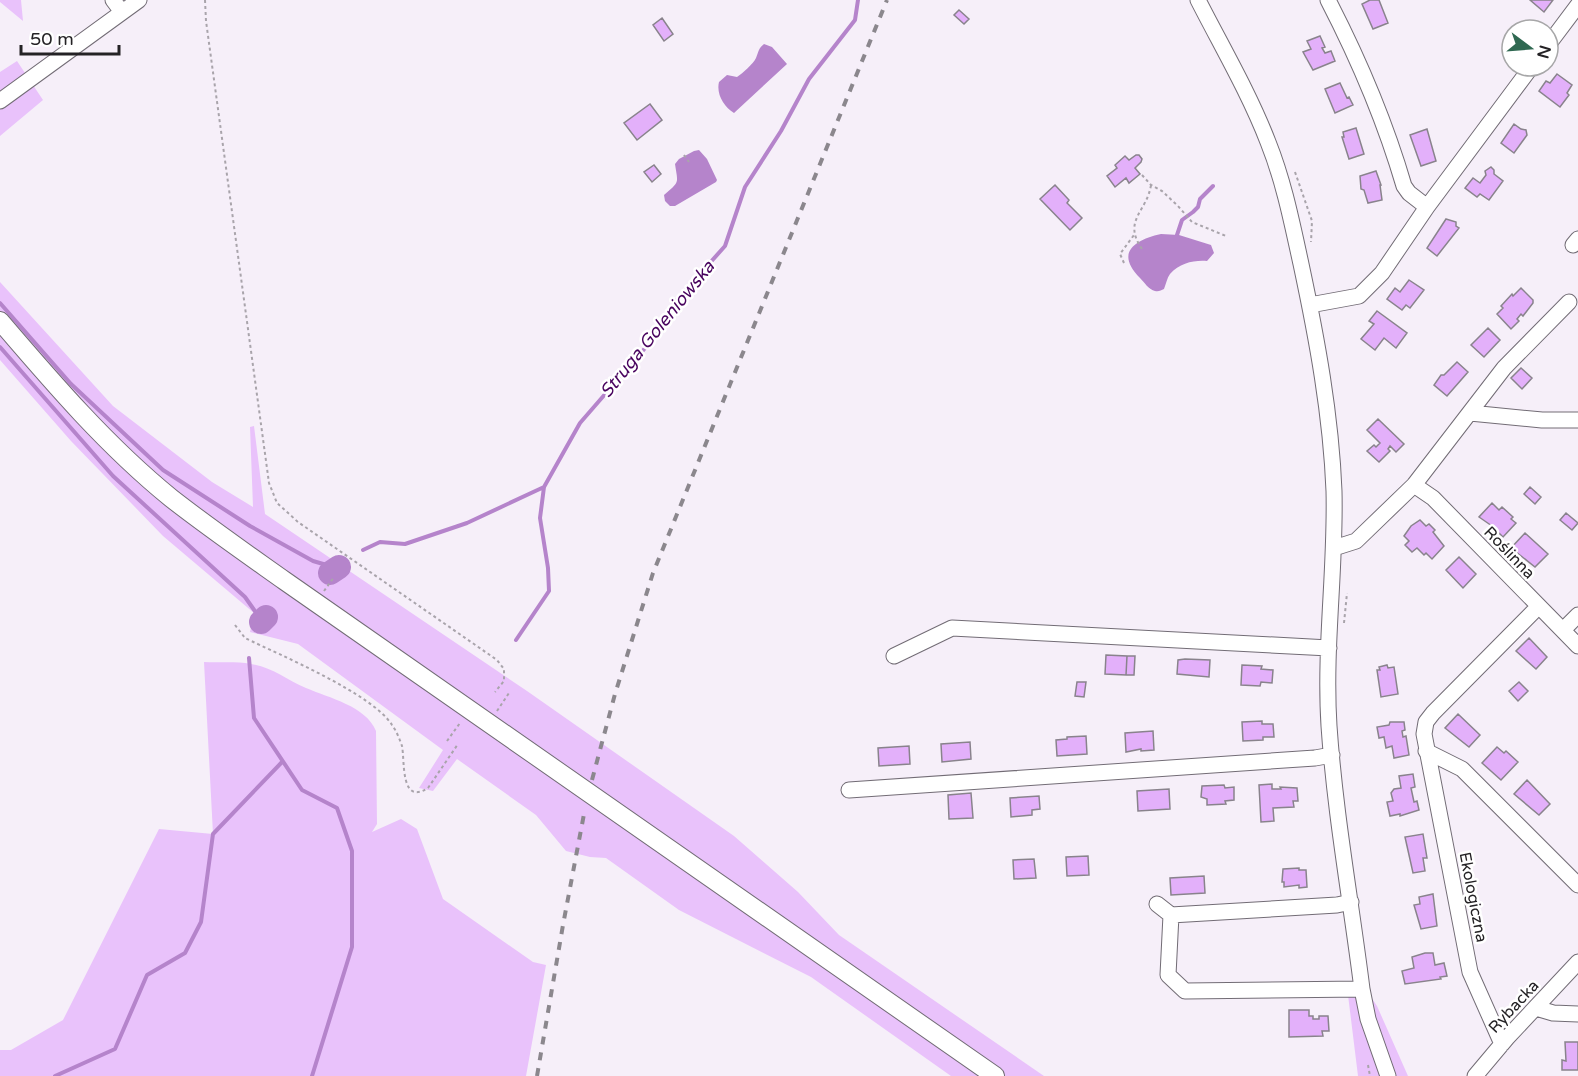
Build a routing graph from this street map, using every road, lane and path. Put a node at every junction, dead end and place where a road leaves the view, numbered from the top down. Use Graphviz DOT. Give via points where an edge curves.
graph roads {
  1 [pos="139,0"];
  2 [pos="205,0"];
  3 [pos="1198,0"];
  4 [pos="1328,0"];
  5 [pos="1578,5"];
  6 [pos="118,6"];
  7 [pos="1560,29"];
  8 [pos="1523,78"];
  9 [pos="0,101"];
  10 [pos="684,155"];
  11 [pos="689,162"];
  12 [pos="1142,175"];
  13 [pos="1151,185"];
  14 [pos="1427,207"];
  15 [pos="1134,236"];
  16 [pos="1226,236"];
  17 [pos="1142,249"];
  18 [pos="1124,263"];
  19 [pos="1569,303"];
  20 [pos="1310,305"];
  21 [pos="0,321"];
  22 [pos="1470,413"];
  23 [pos="1578,420"];
  24 [pos="1414,485"];
  25 [pos="1334,548"];
  26 [pos="334,576"];
  27 [pos="320,596"];
  28 [pos="1538,607"];
  29 [pos="1578,615"];
  30 [pos="235,625"];
  31 [pos="1563,630"];
  32 [pos="1578,646"];
  33 [pos="1329,648"];
  34 [pos="894,656"];
  35 [pos="495,693"];
  36 [pos="509,693"];
  37 [pos="495,713"];
  38 [pos="460,723"];
  39 [pos="447,741"];
  40 [pos="458,744"];
  41 [pos="1426,751"];
  42 [pos="1332,755"];
  43 [pos="849,790"];
  44 [pos="1578,885"];
  45 [pos="1351,902"];
  46 [pos="1157,904"];
  47 [pos="1171,915"];
  48 [pos="1578,962"];
  49 [pos="1362,989"];
  50 [pos="1536,1008"];
  51 [pos="1578,1014"];
  52 [pos="1502,1044"];
  53 [pos="995,1076"];
  54 [pos="1388,1076"];
  55 [pos="1475,1076"];
  1 -- 6 [label="street"];
  2 -- 35 [label="path" via="262,436 273,493 298,522 497,660 504,669 504,681"];
  3 -- 20 [label="street" via="1268,140 1285,188"];
  4 -- 14 [label="street" via="1377,105 1404,186"];
  5 -- 7 [label="street"];
  6 -- 9 [label="street"];
  8 -- 14 [label="street"];
  10 -- 11 [label="path"];
  12 -- 13 [label="path"];
  13 -- 15 [label="path"];
  13 -- 16 [label="path" via="1189,219"];
  14 -- 20 [label="street" via="1382,273 1359,296"];
  15 -- 17 [label="path"];
  15 -- 18 [label="path" via="1120,254"];
  19 -- 22 [label="street" via="1504,368"];
  20 -- 25 [label="street" via="1331,437"];
  21 -- 53 [label="main road" via="78,410 170,497"];
  22 -- 23 [label="street"];
  22 -- 24 [label="street"];
  24 -- 25 [label="street" via="1356,541"];
  24 -- 28 [label="street, Roślinna" via="1433,498"];
  25 -- 33 [label="street"];
  26 -- 27 [label="path"];
  28 -- 31 [label="street, Roślinna"];
  28 -- 41 [label="street, Ekologiczna" via="1426,722"];
  29 -- 31 [label="street"];
  30 -- 40 [label="path" via="245,638 353,692 382,713 402,746 403,765 414,793 428,788"];
  31 -- 32 [label="street, Roślinna"];
  33 -- 34 [label="street" via="952,628"];
  33 -- 42 [label="street"];
  36 -- 37 [label="path"];
  38 -- 39 [label="path"];
  41 -- 44 [label="street" via="1462,769"];
  41 -- 52 [label="street, Ekologiczna" via="1470,972"];
  42 -- 43 [label="street"];
  42 -- 45 [label="street"];
  45 -- 47 [label="street"];
  45 -- 49 [label="street"];
  46 -- 47 [label="street"];
  47 -- 49 [label="street" via="1168,975 1185,991"];
  48 -- 50 [label="street, Rybacka"];
  49 -- 54 [label="street"];
  50 -- 51 [label="street" via="1553,1014"];
  50 -- 52 [label="street, Rybacka"];
  52 -- 55 [label="street, Rybacka"];
}
